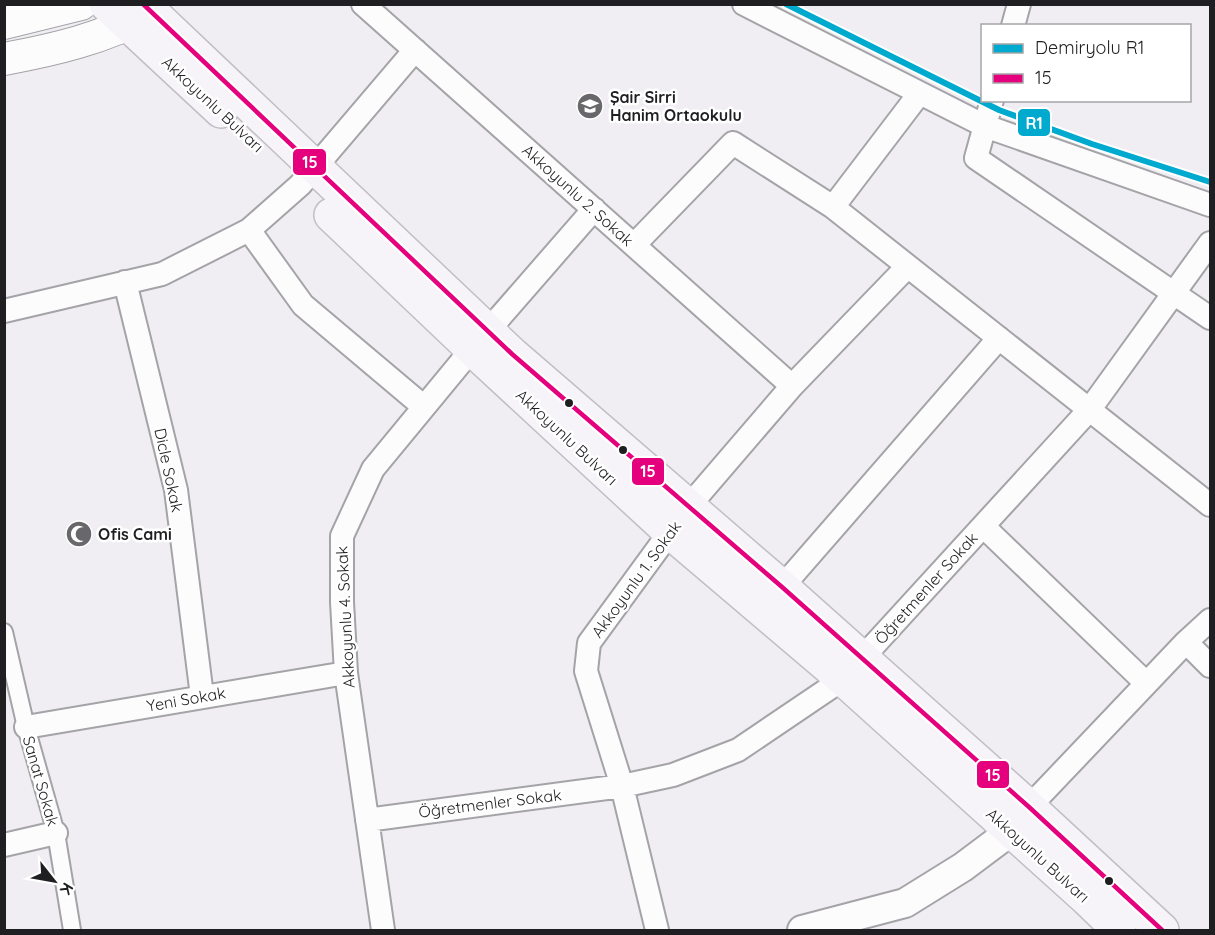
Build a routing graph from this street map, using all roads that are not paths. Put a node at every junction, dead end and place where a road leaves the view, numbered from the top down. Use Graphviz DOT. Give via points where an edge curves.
graph roads {
  1 [pos="81,4"];
  2 [pos="363,4"];
  3 [pos="744,4"];
  4 [pos="1019,4"];
  5 [pos="137,10"];
  6 [pos="4,23"];
  7 [pos="1014,24"];
  8 [pos="415,50"];
  9 [pos="4,59"];
  10 [pos="920,94"];
  11 [pos="991,102"];
  12 [pos="985,126"];
  13 [pos="307,177"];
  14 [pos="1210,205"];
  15 [pos="832,207"];
  16 [pos="594,209"];
  17 [pos="249,230"];
  18 [pos="1210,243"];
  19 [pos="634,245"];
  20 [pos="907,267"];
  21 [pos="124,282"];
  22 [pos="1174,291"];
  23 [pos="4,311"];
  24 [pos="1210,318"];
  25 [pos="999,338"];
  26 [pos="480,340"];
  27 [pos="792,386"];
  28 [pos="424,407"];
  29 [pos="1090,409"];
  30 [pos="1210,505"];
  31 [pos="689,506"];
  32 [pos="983,526"];
  33 [pos="670,532"];
  34 [pos="782,587"];
  35 [pos="1210,620"];
  36 [pos="4,632"];
  37 [pos="1186,642"];
  38 [pos="1210,666"];
  39 [pos="853,669"];
  40 [pos="346,673"];
  41 [pos="1146,683"];
  42 [pos="201,696"];
  43 [pos="26,727"];
  44 [pos="622,786"];
  45 [pos="1020,819"];
  46 [pos="367,820"];
  47 [pos="56,833"];
  48 [pos="4,845"];
  49 [pos="72,930"];
  50 [pos="383,930"];
  51 [pos="657,930"];
  52 [pos="802,930"];
  53 [pos="1119,930"];
  54 [pos="1162,930"];
  1 -- 6 [label="main road"];
  2 -- 8 [label="street, Akkoyunlu 2. Sokak"];
  3 -- 10 [label="street"];
  4 -- 7 [label="street"];
  5 -- 9 [label="main road" via="46,51"];
  5 -- 13 [label="main road, Akkoyunlu Bulvarı"];
  8 -- 13 [label="street"];
  8 -- 16 [label="street, Akkoyunlu 2. Sokak"];
  10 -- 12 [label="street"];
  10 -- 15 [label="street"];
  11 -- 12 [label="street"];
  12 -- 14 [label="street"];
  12 -- 22 [label="street" via="976,158"];
  13 -- 17 [label="street"];
  13 -- 26 [label="main road, Akkoyunlu Bulvarı"];
  15 -- 19 [label="street" via="733,143"];
  15 -- 20 [label="street"];
  16 -- 19 [label="street, Akkoyunlu 2. Sokak"];
  16 -- 26 [label="street, Akkoyunlu 4. Sokak"];
  17 -- 21 [label="street" via="162,274"];
  17 -- 28 [label="street" via="303,305"];
  18 -- 22 [label="street, Öğretmenler Sokak"];
  19 -- 27 [label="street, Akkoyunlu 2. Sokak"];
  20 -- 25 [label="street"];
  20 -- 27 [label="street, Akkoyunlu 1. Sokak"];
  21 -- 23 [label="street"];
  21 -- 42 [label="street, Dicle Sokak" via="176,490"];
  22 -- 24 [label="street"];
  22 -- 29 [label="street, Öğretmenler Sokak"];
  25 -- 29 [label="street"];
  25 -- 34 [label="street"];
  26 -- 28 [label="street, Akkoyunlu 4. Sokak"];
  26 -- 31 [label="main road, Akkoyunlu Bulvarı" via="512,354"];
  26 -- 33 [label="main road, Akkoyunlu Bulvarı"];
  27 -- 31 [label="street, Akkoyunlu 1. Sokak"];
  28 -- 40 [label="street, Akkoyunlu 4. Sokak" via="373,470 342,536"];
  29 -- 30 [label="street"];
  29 -- 32 [label="street, Öğretmenler Sokak"];
  31 -- 33 [label="street, Akkoyunlu 1. Sokak"];
  31 -- 34 [label="main road, Akkoyunlu Bulvarı"];
  32 -- 39 [label="street, Öğretmenler Sokak"];
  32 -- 41 [label="street"];
  33 -- 39 [label="main road, Akkoyunlu Bulvarı"];
  33 -- 44 [label="street, Akkoyunlu 1. Sokak" via="589,643 586,671"];
  34 -- 39 [label="main road, Akkoyunlu Bulvarı"];
  35 -- 37 [label="street"];
  36 -- 43 [label="street, Sanat Sokak"];
  37 -- 38 [label="street"];
  37 -- 41 [label="street"];
  39 -- 44 [label="street, Öğretmenler Sokak" via="738,750 673,775"];
  39 -- 45 [label="main road, Akkoyunlu Bulvarı"];
  40 -- 42 [label="street, Yeni Sokak"];
  40 -- 46 [label="street, Akkoyunlu 4. Sokak"];
  41 -- 45 [label="street"];
  42 -- 43 [label="street, Yeni Sokak"];
  43 -- 47 [label="street, Sanat Sokak"];
  44 -- 46 [label="street, Öğretmenler Sokak"];
  44 -- 51 [label="street, Akkoyunlu 1. Sokak"];
  45 -- 52 [label="street" via="963,867 905,903"];
  45 -- 53 [label="main road, Akkoyunlu Bulvarı"];
  45 -- 54 [label="main road, Akkoyunlu Bulvarı"];
  46 -- 50 [label="street, Akkoyunlu 4. Sokak"];
  47 -- 48 [label="street"];
  47 -- 49 [label="street, Sanat Sokak"];
}
